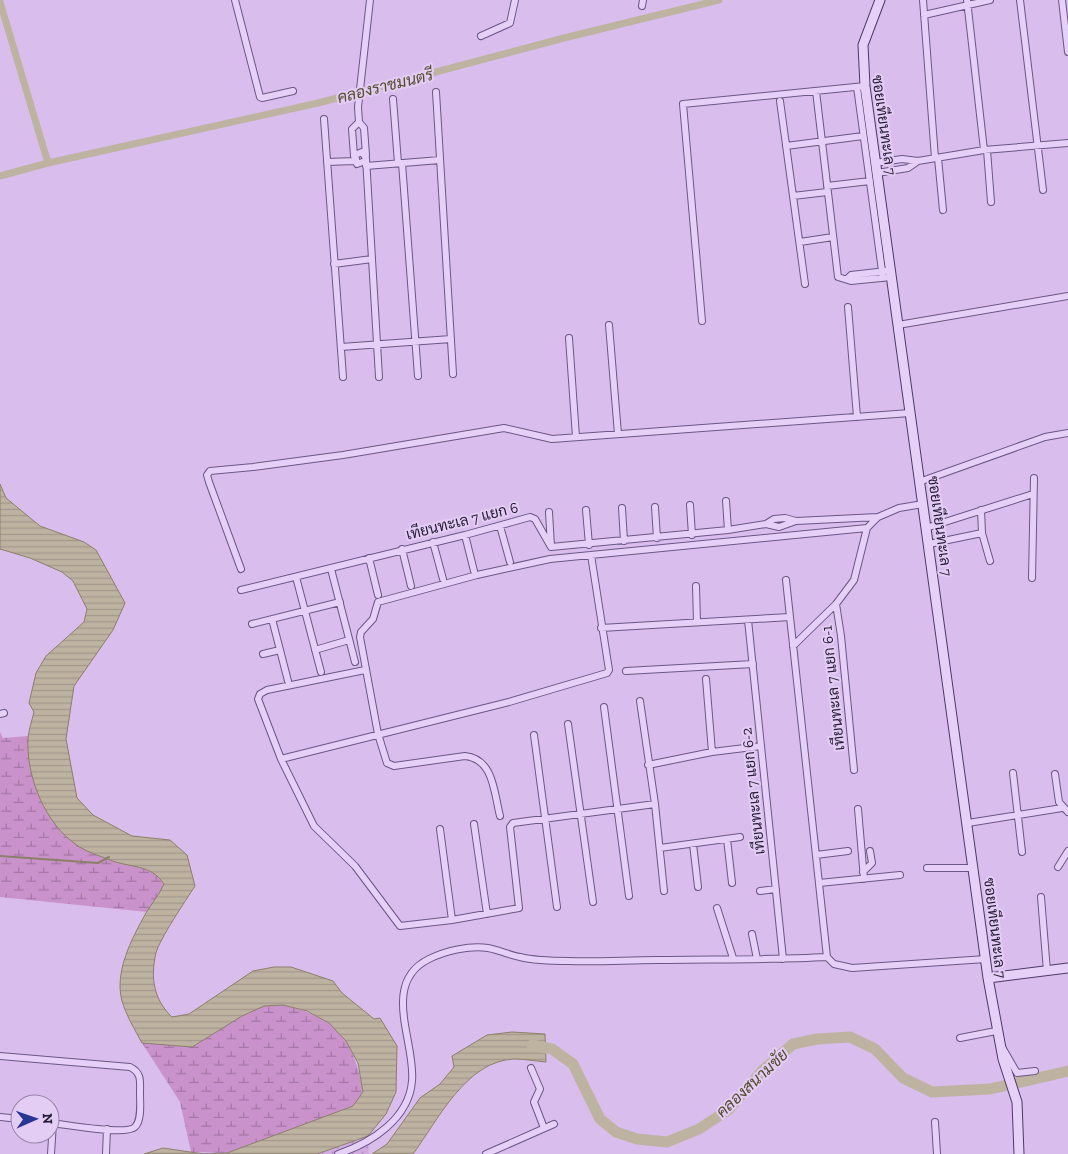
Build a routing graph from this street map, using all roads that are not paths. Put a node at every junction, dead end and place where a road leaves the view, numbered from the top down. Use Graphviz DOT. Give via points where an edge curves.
graph roads {
  1 [pos="234,0"];
  2 [pos="370,0"];
  3 [pos="515,0"];
  4 [pos="880,0"];
  5 [pos="923,0"];
  6 [pos="990,0"];
  7 [pos="1020,0"];
  8 [pos="1062,0"];
  9 [pos="967,3"];
  10 [pos="924,15"];
  11 [pos="480,36"];
  12 [pos="1068,52"];
  13 [pos="861,87"];
  14 [pos="293,91"];
  15 [pos="816,91"];
  16 [pos="436,92"];
  17 [pos="393,99"];
  18 [pos="780,101"];
  19 [pos="324,119"];
  20 [pos="359,122"];
  21 [pos="864,136"];
  22 [pos="822,142"];
  23 [pos="1068,143"];
  24 [pos="786,146"];
  25 [pos="1037,147"];
  26 [pos="985,150"];
  27 [pos="936,158"];
  28 [pos="354,159"];
  29 [pos="440,160"];
  30 [pos="366,161"];
  31 [pos="918,161"];
  32 [pos="327,162"];
  33 [pos="400,163"];
  34 [pos="875,163"];
  35 [pos="877,173"];
  36 [pos="870,181"];
  37 [pos="827,189"];
  38 [pos="1043,190"];
  39 [pos="793,196"];
  40 [pos="991,202"];
  41 [pos="943,210"];
  42 [pos="833,237"];
  43 [pos="800,242"];
  44 [pos="372,260"];
  45 [pos="334,264"];
  46 [pos="887,274"];
  47 [pos="805,284"];
  48 [pos="1068,296"];
  49 [pos="848,307"];
  50 [pos="702,321"];
  51 [pos="609,325"];
  52 [pos="898,325"];
  53 [pos="568,338"];
  54 [pos="451,339"];
  55 [pos="417,341"];
  56 [pos="378,344"];
  57 [pos="341,347"];
  58 [pos="453,374"];
  59 [pos="343,376"];
  60 [pos="418,376"];
  61 [pos="380,377"];
  62 [pos="910,413"];
  63 [pos="857,417"];
  64 [pos="618,434"];
  65 [pos="1068,434"];
  66 [pos="576,437"];
  67 [pos="1034,478"];
  68 [pos="920,482"];
  69 [pos="1033,494"];
  70 [pos="726,502"];
  71 [pos="923,504"];
  72 [pos="690,505"];
  73 [pos="655,507"];
  74 [pos="622,508"];
  75 [pos="586,510"];
  76 [pos="981,510"];
  77 [pos="549,512"];
  78 [pos="878,517"];
  79 [pos="500,526"];
  80 [pos="867,528"];
  81 [pos="926,528"];
  82 [pos="728,530"];
  83 [pos="982,533"];
  84 [pos="465,535"];
  85 [pos="692,535"];
  86 [pos="657,538"];
  87 [pos="624,541"];
  88 [pos="433,542"];
  89 [pos="929,544"];
  90 [pos="588,545"];
  91 [pos="551,548"];
  92 [pos="402,549"];
  93 [pos="591,555"];
  94 [pos="369,558"];
  95 [pos="990,561"];
  96 [pos="510,562"];
  97 [pos="242,569"];
  98 [pos="331,569"];
  99 [pos="474,571"];
  100 [pos="296,577"];
  101 [pos="1032,578"];
  102 [pos="443,579"];
  103 [pos="786,580"];
  104 [pos="411,586"];
  105 [pos="696,586"];
  106 [pos="241,590"];
  107 [pos="378,595"];
  108 [pos="340,602"];
  109 [pos="836,604"];
  110 [pos="305,611"];
  111 [pos="790,617"];
  112 [pos="272,619"];
  113 [pos="748,620"];
  114 [pos="697,622"];
  115 [pos="252,624"];
  116 [pos="602,628"];
  117 [pos="349,640"];
  118 [pos="794,646"];
  119 [pos="280,650"];
  120 [pos="316,650"];
  121 [pos="263,654"];
  122 [pos="355,662"];
  123 [pos="753,664"];
  124 [pos="364,670"];
  125 [pos="321,672"];
  126 [pos="626,672"];
  127 [pos="706,679"];
  128 [pos="288,681"];
  129 [pos="640,701"];
  130 [pos="604,707"];
  131 [pos="568,724"];
  132 [pos="378,734"];
  133 [pos="534,735"];
  134 [pos="762,746"];
  135 [pos="712,752"];
  136 [pos="281,759"];
  137 [pos="648,764"];
  138 [pos="854,770"];
  139 [pos="1013,772"];
  140 [pos="1055,774"];
  141 [pos="655,804"];
  142 [pos="618,809"];
  143 [pos="858,809"];
  144 [pos="1065,810"];
  145 [pos="580,814"];
  146 [pos="1018,814"];
  147 [pos="500,816"];
  148 [pos="546,818"];
  149 [pos="968,823"];
  150 [pos="474,824"];
  151 [pos="440,829"];
  152 [pos="740,837"];
  153 [pos="727,839"];
  154 [pos="693,844"];
  155 [pos="660,848"];
  156 [pos="848,851"];
  157 [pos="870,851"];
  158 [pos="1022,852"];
  159 [pos="1068,852"];
  160 [pos="816,855"];
  161 [pos="1058,867"];
  162 [pos="927,868"];
  163 [pos="974,868"];
  164 [pos="863,875"];
  165 [pos="900,875"];
  166 [pos="732,883"];
  167 [pos="819,883"];
  168 [pos="698,887"];
  169 [pos="776,890"];
  170 [pos="664,891"];
  171 [pos="760,891"];
  172 [pos="629,896"];
  173 [pos="1041,897"];
  174 [pos="593,902"];
  175 [pos="557,908"];
  176 [pos="717,908"];
  177 [pos="487,914"];
  178 [pos="452,920"];
  179 [pos="752,934"];
  180 [pos="827,957"];
  181 [pos="733,958"];
  182 [pos="986,958"];
  183 [pos="758,959"];
  184 [pos="783,959"];
  185 [pos="1068,968"];
  186 [pos="1047,972"];
  187 [pos="988,978"];
  188 [pos="996,1031"];
  189 [pos="960,1038"];
  190 [pos="1000,1044"];
  191 [pos="0,1056"];
  192 [pos="531,1068"];
  193 [pos="1035,1070"];
  194 [pos="935,1122"];
  195 [pos="60,1124"];
  196 [pos="554,1124"];
  197 [pos="544,1128"];
  198 [pos="107,1129"];
  199 [pos="106,1154"];
  200 [pos="338,1154"];
  201 [pos="486,1154"];
  202 [pos="936,1154"];
  203 [pos="1019,1154"];
  1 -- 14 [label="street" via="260,97"];
  2 -- 20 [label="street"];
  3 -- 11 [label="street" via="510,23"];
  4 -- 13 [label="street, ซอยเทียนทะเล 7" via="863,45"];
  5 -- 10 [label="street"];
  6 -- 9 [label="street"];
  7 -- 25 [label="street"];
  8 -- 12 [label="street"];
  9 -- 10 [label="street"];
  9 -- 26 [label="street"];
  10 -- 27 [label="street"];
  13 -- 15 [label="street"];
  13 -- 21 [label="street"];
  13 -- 34 [label="street, ซอยเทียนทะเล 7"];
  15 -- 22 [label="street"];
  15 -- 50 [label="street" via="683,104"];
  16 -- 29 [label="street"];
  17 -- 33 [label="street"];
  18 -- 24 [label="street"];
  19 -- 32 [label="street"];
  20 -- 28 [label="street" via="352,129"];
  20 -- 30 [label="street" via="364,128"];
  21 -- 22 [label="street"];
  21 -- 36 [label="street"];
  22 -- 24 [label="street"];
  22 -- 37 [label="street"];
  23 -- 25 [label="street"];
  24 -- 39 [label="street"];
  25 -- 26 [label="street"];
  25 -- 38 [label="street"];
  26 -- 27 [label="street"];
  26 -- 40 [label="street"];
  27 -- 31 [label="street"];
  27 -- 41 [label="street"];
  28 -- 30 [label="street" via="359,164"];
  28 -- 30 [label="street" via="360,152"];
  28 -- 32 [label="street"];
  29 -- 33 [label="street"];
  29 -- 54 [label="street"];
  30 -- 33 [label="street"];
  30 -- 44 [label="street"];
  31 -- 34 [label="street" via="902,159"];
  31 -- 35 [label="street" via="908,168"];
  32 -- 45 [label="street"];
  33 -- 55 [label="street"];
  34 -- 35 [label="street, ซอยเทียนทะเล 7"];
  35 -- 46 [label="street, ซอยเทียนทะเล 7"];
  36 -- 37 [label="street"];
  36 -- 46 [label="street"];
  37 -- 39 [label="street"];
  37 -- 42 [label="street"];
  39 -- 43 [label="street"];
  42 -- 43 [label="street"];
  42 -- 46 [label="street" via="841,280 847,280 851,275"];
  43 -- 47 [label="street"];
  44 -- 45 [label="street"];
  44 -- 56 [label="street"];
  45 -- 57 [label="street"];
  46 -- 52 [label="street, ซอยเทียนทะเล 7"];
  48 -- 52 [label="street"];
  49 -- 63 [label="street"];
  51 -- 64 [label="street"];
  52 -- 62 [label="street, ซอยเทียนทะเล 7"];
  53 -- 66 [label="street"];
  54 -- 55 [label="street"];
  54 -- 58 [label="street"];
  55 -- 56 [label="street"];
  55 -- 60 [label="street"];
  56 -- 57 [label="street"];
  56 -- 61 [label="street"];
  57 -- 59 [label="street"];
  62 -- 63 [label="street"];
  62 -- 68 [label="street, ซอยเทียนทะเล 7"];
  63 -- 64 [label="street"];
  64 -- 66 [label="street"];
  65 -- 68 [label="street" via="1045,436"];
  66 -- 97 [label="street" via="547,438 504,428 343,455 210,471 207,476"];
  67 -- 69 [label="street"];
  68 -- 71 [label="street, ซอยเทียนทะเล 7"];
  69 -- 76 [label="street"];
  69 -- 101 [label="street"];
  70 -- 82 [label="street"];
  71 -- 78 [label="street" via="899,508"];
  71 -- 81 [label="street, ซอยเทียนทะเล 7"];
  72 -- 85 [label="street"];
  73 -- 86 [label="street"];
  74 -- 87 [label="street"];
  75 -- 90 [label="street"];
  76 -- 81 [label="street"];
  76 -- 83 [label="street"];
  77 -- 91 [label="street"];
  78 -- 80 [label="street"];
  78 -- 82 [label="street" via="796,521 785,518"];
  79 -- 84 [label="street, เทียนทะเล 7 แยก 6"];
  79 -- 91 [label="street, เทียนทะเล 7 แยก 6" via="533,517"];
  79 -- 96 [label="street"];
  80 -- 93 [label="street"];
  80 -- 109 [label="street" via="854,580"];
  81 -- 89 [label="street, ซอยเทียนทะเล 7"];
  82 -- 85 [label="street"];
  83 -- 89 [label="street"];
  83 -- 95 [label="street"];
  84 -- 88 [label="street, เทียนทะเล 7 แยก 6"];
  84 -- 99 [label="street"];
  85 -- 86 [label="street"];
  86 -- 87 [label="street"];
  87 -- 90 [label="street"];
  88 -- 92 [label="street, เทียนทะเล 7 แยก 6"];
  88 -- 102 [label="street"];
  89 -- 149 [label="street, ซอยเทียนทะเล 7"];
  90 -- 91 [label="street"];
  92 -- 94 [label="street, เทียนทะเล 7 แยก 6"];
  92 -- 104 [label="street"];
  93 -- 116 [label="street"];
  93 -- 124 [label="street" via="517,566 379,601 373,619 360,634"];
  94 -- 98 [label="street, เทียนทะเล 7 แยก 6"];
  94 -- 107 [label="street"];
  98 -- 100 [label="street, เทียนทะเล 7 แยก 6"];
  98 -- 108 [label="street"];
  100 -- 106 [label="street, เทียนทะเล 7 แยก 6"];
  100 -- 110 [label="street"];
  103 -- 111 [label="street"];
  105 -- 114 [label="street"];
  108 -- 110 [label="street"];
  108 -- 117 [label="street"];
  109 -- 118 [label="street"];
  109 -- 138 [label="street, เทียนทะเล 7 แยก 6-1" via="842,636"];
  110 -- 112 [label="street"];
  110 -- 120 [label="street"];
  111 -- 113 [label="street"];
  111 -- 118 [label="street"];
  112 -- 115 [label="street"];
  112 -- 119 [label="street"];
  113 -- 114 [label="street"];
  113 -- 123 [label="street, เทียนทะเล 7 แยก 6-2"];
  114 -- 116 [label="street"];
  116 -- 132 [label="street" via="609,670 603,676"];
  117 -- 120 [label="street"];
  117 -- 122 [label="street"];
  118 -- 160 [label="street"];
  119 -- 121 [label="street"];
  119 -- 128 [label="street"];
  120 -- 125 [label="street"];
  123 -- 126 [label="street"];
  123 -- 134 [label="street, เทียนทะเล 7 แยก 6-2"];
  124 -- 132 [label="street"];
  124 -- 136 [label="street" via="260,694 262,714"];
  127 -- 135 [label="street"];
  129 -- 137 [label="street"];
  130 -- 142 [label="street"];
  131 -- 145 [label="street"];
  132 -- 136 [label="street"];
  132 -- 147 [label="street" via="389,766 465,756 480,760 492,782"];
  133 -- 148 [label="street"];
  134 -- 135 [label="street"];
  134 -- 169 [label="street, เทียนทะเล 7 แยก 6-2"];
  135 -- 137 [label="street"];
  136 -- 178 [label="street" via="314,826 355,866 398,924"];
  137 -- 141 [label="street"];
  139 -- 146 [label="street"];
  140 -- 144 [label="street" via="1058,796"];
  141 -- 142 [label="street"];
  141 -- 155 [label="street"];
  142 -- 145 [label="street"];
  142 -- 172 [label="street"];
  143 -- 164 [label="street"];
  144 -- 146 [label="street"];
  145 -- 148 [label="street"];
  145 -- 174 [label="street"];
  146 -- 149 [label="street"];
  146 -- 158 [label="street"];
  148 -- 175 [label="street"];
  148 -- 177 [label="street" via="512,824 520,907"];
  149 -- 163 [label="street, ซอยเทียนทะเล 7"];
  150 -- 177 [label="street"];
  151 -- 178 [label="street"];
  152 -- 153 [label="street"];
  153 -- 154 [label="street"];
  153 -- 166 [label="street"];
  154 -- 155 [label="street"];
  154 -- 168 [label="street"];
  155 -- 170 [label="street"];
  156 -- 160 [label="street"];
  157 -- 164 [label="street" via="872,863"];
  159 -- 161 [label="street"];
  160 -- 167 [label="street"];
  162 -- 163 [label="street"];
  163 -- 182 [label="street, ซอยเทียนทะเล 7"];
  164 -- 165 [label="street"];
  164 -- 167 [label="street"];
  167 -- 180 [label="street"];
  169 -- 171 [label="street"];
  169 -- 184 [label="street, เทียนทะเล 7 แยก 6-2"];
  173 -- 186 [label="street"];
  176 -- 181 [label="street"];
  177 -- 178 [label="street"];
  179 -- 183 [label="street"];
  180 -- 182 [label="street" via="834,964 852,968"];
  180 -- 184 [label="street"];
  181 -- 183 [label="street"];
  181 -- 200 [label="street" via="559,961 521,957 485,947 443,953 427,959 408,980 404,998 404,1026 413,1074 406,1102 384,1130 356,1148"];
  182 -- 187 [label="street, ซอยเทียนทะเล 7"];
  183 -- 184 [label="street"];
  185 -- 186 [label="street"];
  186 -- 187 [label="street"];
  187 -- 188 [label="street, ซอยเทียนทะเล 7"];
  188 -- 189 [label="street"];
  188 -- 190 [label="street, ซอยเทียนทะเล 7"];
  190 -- 193 [label="street" via="1017,1073"];
  190 -- 203 [label="street, ซอยเทียนทะเล 7" via="1018,1110"];
  191 -- 198 [label="street" via="136,1071 140,1076 140,1113 136,1126 132,1129"];
  192 -- 197 [label="street" via="540,1089 534,1102"];
  194 -- 202 [label="street"];
  195 -- 198 [label="street"];
  196 -- 197 [label="street"];
  197 -- 201 [label="street"];
  198 -- 199 [label="street"];
}
